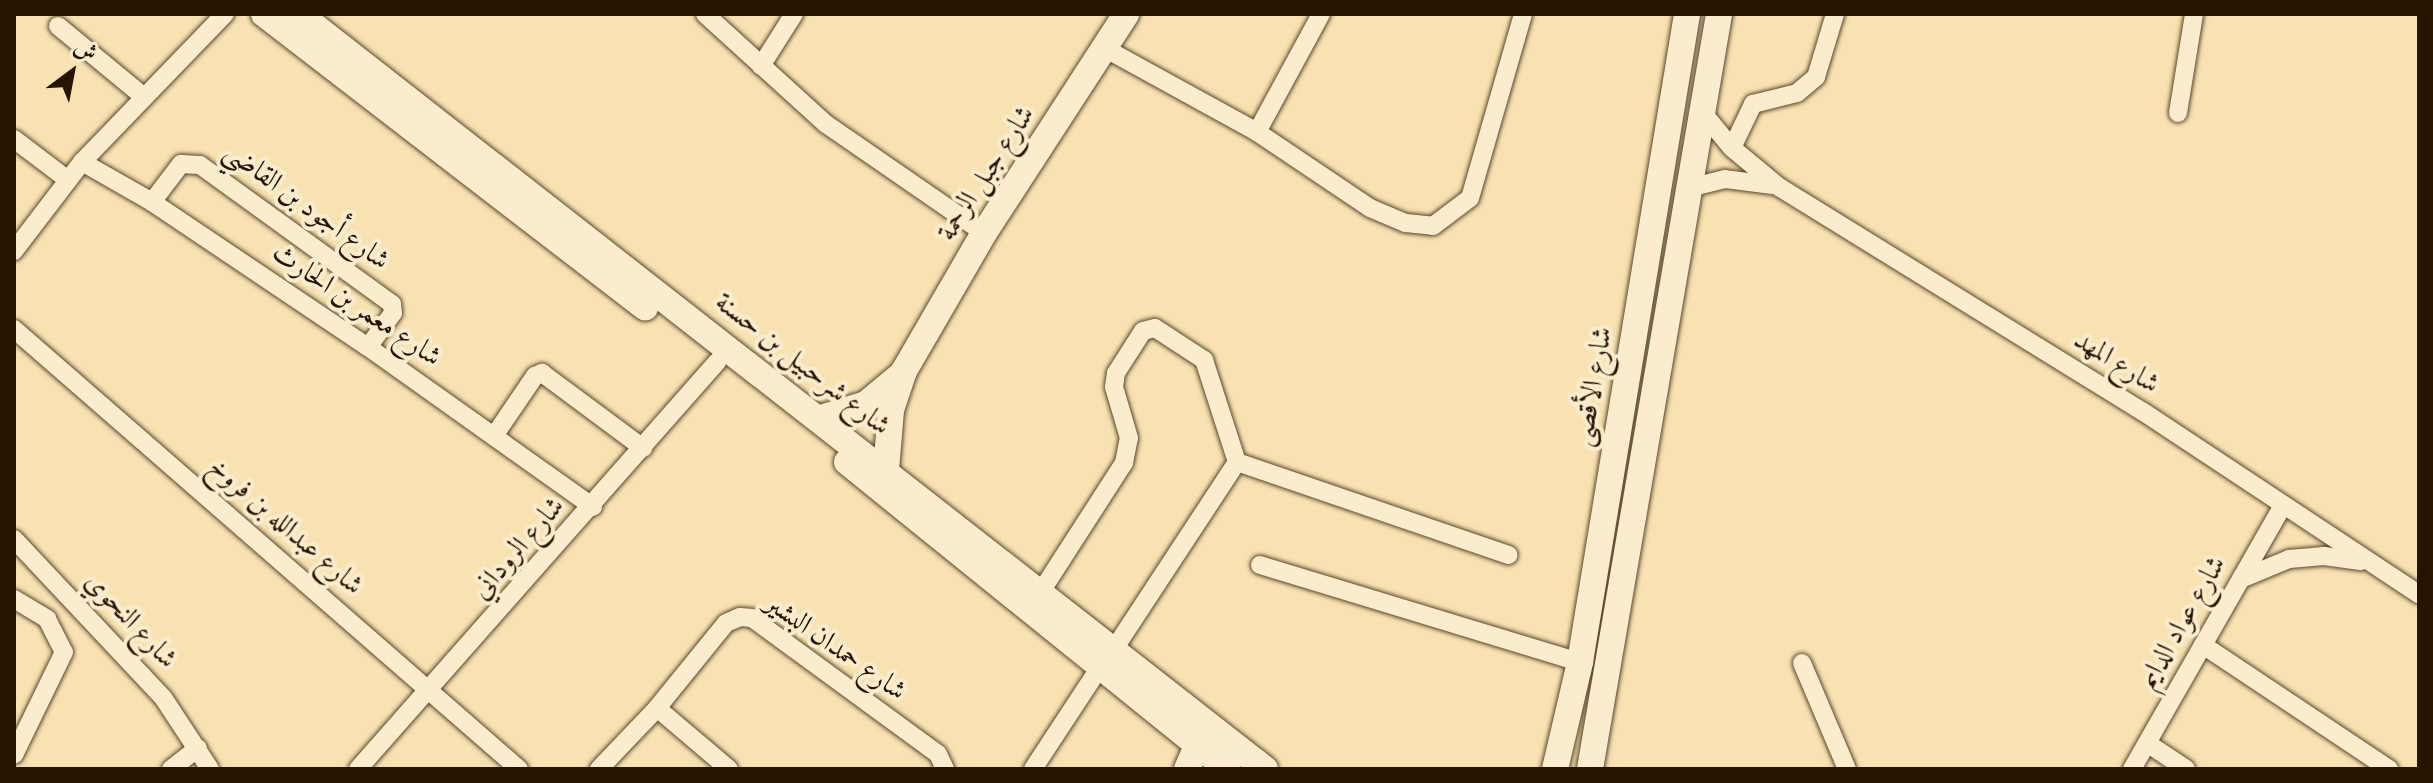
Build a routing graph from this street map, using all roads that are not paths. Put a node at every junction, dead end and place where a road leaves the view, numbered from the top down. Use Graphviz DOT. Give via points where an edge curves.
graph roads {
  1 [pos="225,14"];
  2 [pos="264,14"];
  3 [pos="299,14"];
  4 [pos="705,14"];
  5 [pos="794,14"];
  6 [pos="1126,14"];
  7 [pos="1321,14"];
  8 [pos="1523,14"];
  9 [pos="1687,14"];
  10 [pos="1719,14"];
  11 [pos="1835,14"];
  12 [pos="2194,14"];
  13 [pos="58,26"];
  14 [pos="1106,49"];
  15 [pos="761,66"];
  16 [pos="143,96"];
  17 [pos="1703,113"];
  18 [pos="2178,113"];
  19 [pos="1257,132"];
  20 [pos="14,139"];
  21 [pos="1732,148"];
  22 [pos="82,162"];
  23 [pos="68,180"];
  24 [pos="1779,187"];
  25 [pos="1689,188"];
  26 [pos="152,202"];
  27 [pos="984,233"];
  28 [pos="14,251"];
  29 [pos="14,329"];
  30 [pos="368,347"];
  31 [pos="717,362"];
  32 [pos="904,371"];
  33 [pos="818,419"];
  34 [pos="494,436"];
  35 [pos="643,448"];
  36 [pos="1237,462"];
  37 [pos="886,470"];
  38 [pos="2283,505"];
  39 [pos="593,507"];
  40 [pos="14,539"];
  41 [pos="1508,555"];
  42 [pos="1260,565"];
  43 [pos="2376,566"];
  44 [pos="2241,579"];
  45 [pos="1042,590"];
  46 [pos="2419,594"];
  47 [pos="14,599"];
  48 [pos="2203,645"];
  49 [pos="1107,658"];
  50 [pos="1580,662"];
  51 [pos="1802,663"];
  52 [pos="430,691"];
  53 [pos="657,708"];
  54 [pos="1170,722"];
  55 [pos="2147,743"];
  56 [pos="198,748"];
  57 [pos="1215,751"];
  58 [pos="14,755"];
  59 [pos="171,769"];
  60 [pos="210,769"];
  61 [pos="358,769"];
  62 [pos="519,769"];
  63 [pos="599,769"];
  64 [pos="729,769"];
  65 [pos="945,769"];
  66 [pos="1033,769"];
  67 [pos="1180,769"];
  68 [pos="1187,769"];
  69 [pos="1265,769"];
  70 [pos="1555,769"];
  71 [pos="1590,769"];
  72 [pos="1847,769"];
  73 [pos="2132,769"];
  74 [pos="2186,769"];
  75 [pos="2389,769"];
  1 -- 16 [label="street"];
  2 -- 31 [label="street, شارع شرحبيل بن حسنة"];
  3 -- 33 [label="street, شارع شرحبيل بن حسنة"];
  4 -- 15 [label="street"];
  5 -- 15 [label="street"];
  6 -- 14 [label="street, شارع جبل الرحمة"];
  7 -- 19 [label="street"];
  8 -- 19 [label="street" via="1470,198 1433,226 1406,223 1370,208"];
  9 -- 50 [label="street, شارع الأقصى"];
  10 -- 17 [label="street"];
  11 -- 21 [label="street" via="1816,77 1797,93 1753,104"];
  12 -- 18 [label="street"];
  13 -- 16 [label="street"];
  14 -- 19 [label="street"];
  14 -- 27 [label="street, شارع جبل الرحمة"];
  15 -- 27 [label="street" via="826,124"];
  16 -- 22 [label="street"];
  17 -- 21 [label="street, شارع المهد"];
  17 -- 25 [label="street"];
  20 -- 23 [label="street"];
  21 -- 24 [label="street, شارع المهد"];
  22 -- 23 [label="street"];
  22 -- 26 [label="street, شارع معمر بن الحارث"];
  23 -- 28 [label="street"];
  24 -- 25 [label="street, شارع المهد" via="1725,179"];
  24 -- 38 [label="street, شارع المهد" via="2142,411"];
  25 -- 71 [label="street"];
  26 -- 30 [label="street, شارع معمر بن الحارث"];
  26 -- 30 [label="street, شارع أجود بن القاضي" via="181,164 200,165 392,304 393,313"];
  27 -- 32 [label="street, شارع جبل الرحمة"];
  29 -- 52 [label="street, شارع عبدالله بن فروخ"];
  30 -- 34 [label="street, شارع معمر بن الحارث"];
  31 -- 35 [label="street, شارع الروداني"];
  31 -- 49 [label="street, شارع شرحبيل بن حسنة"];
  32 -- 33 [label="street, شارع جبل الرحمة" via="866,404"];
  32 -- 37 [label="street, شارع جبل الرحمة" via="889,420"];
  33 -- 37 [label="street, شارع شرحبيل بن حسنة"];
  34 -- 35 [label="street" via="542,373"];
  34 -- 39 [label="street, شارع معمر بن الحارث"];
  35 -- 39 [label="street, شارع الروداني"];
  36 -- 41 [label="street"];
  36 -- 45 [label="street" via="1204,360 1155,328 1143,331 1116,373 1114,387 1129,438 1124,463"];
  36 -- 49 [label="street"];
  37 -- 45 [label="street, شارع شرحبيل بن حسنة"];
  38 -- 43 [label="street, شارع المهد"];
  38 -- 44 [label="street, شارع عواد الدايم"];
  39 -- 52 [label="street, شارع الروداني"];
  40 -- 56 [label="street, شارع النحوي" via="126,656"];
  42 -- 50 [label="street"];
  43 -- 44 [label="street" via="2342,557 2306,557 2272,564"];
  43 -- 46 [label="street, شارع المهد"];
  44 -- 48 [label="street, شارع عواد الدايم"];
  45 -- 49 [label="street, شارع شرحبيل بن حسنة"];
  47 -- 58 [label="street" via="47,619 64,652"];
  48 -- 55 [label="street, شارع عواد الدايم"];
  48 -- 75 [label="street"];
  49 -- 54 [label="street, شارع شرحبيل بن حسنة"];
  49 -- 57 [label="street, شارع شرحبيل بن حسنة"];
  49 -- 66 [label="street"];
  50 -- 70 [label="street, شارع الأقصى"];
  51 -- 72 [label="street"];
  52 -- 61 [label="street, شارع الروداني"];
  52 -- 62 [label="street, شارع عبدالله بن فروخ"];
  53 -- 63 [label="street, شارع حمدان البشير"];
  53 -- 64 [label="street"];
  53 -- 65 [label="street, شارع حمدان البشير" via="726,623 752,618 938,754"];
  54 -- 57 [label="street, شارع شرحبيل بن حسنة"];
  54 -- 67 [label="street"];
  55 -- 73 [label="street, شارع عواد الدايم"];
  55 -- 74 [label="street"];
  56 -- 59 [label="street"];
  56 -- 60 [label="street, شارع النحوي"];
  57 -- 68 [label="street"];
  57 -- 69 [label="street, شارع شرحبيل بن حسنة"];
}
